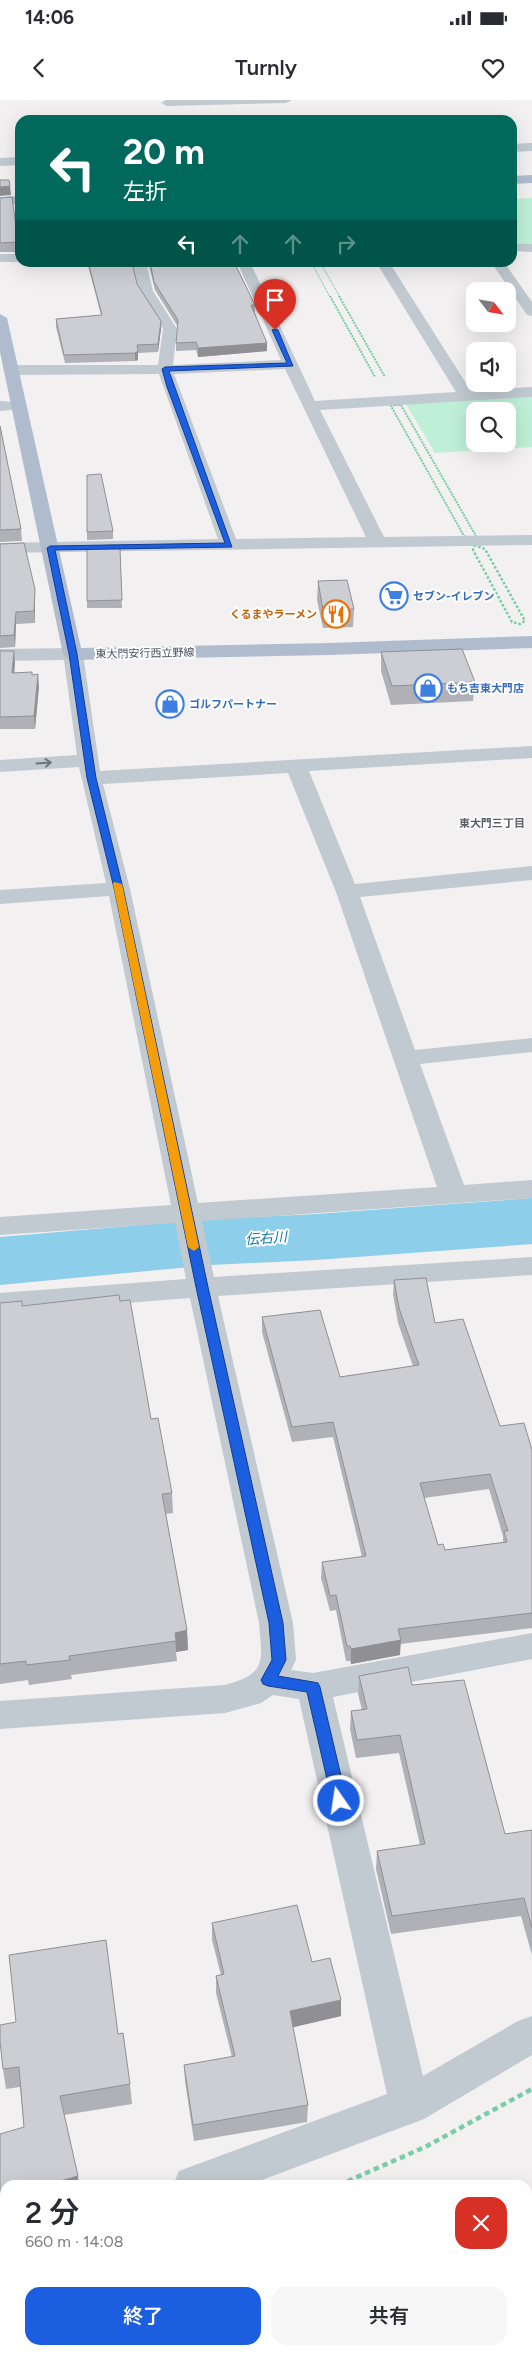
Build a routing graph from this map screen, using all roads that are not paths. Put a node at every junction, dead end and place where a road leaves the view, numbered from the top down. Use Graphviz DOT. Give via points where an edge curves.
graph roads {
  1 [pos="286,100"];
  2 [pos="167,106"];
  3 [pos="532,147"];
  4 [pos="517,148"];
  5 [pos="15,161"];
  6 [pos="0,162"];
  7 [pos="532,179"];
  8 [pos="517,180"];
  9 [pos="15,200"];
  10 [pos="0,201"];
  11 [pos="517,247"];
  12 [pos="532,248"];
  13 [pos="0,258"];
  14 [pos="15,258"];
  15 [pos="140,267"];
  16 [pos="245,267"];
  17 [pos="385,267"];
  18 [pos="501,267"];
  19 [pos="532,312"];
  20 [pos="0,318"];
  21 [pos="291,364"];
  22 [pos="165,369"];
  23 [pos="11,370"];
  24 [pos="532,392"];
  25 [pos="467,397"];
  26 [pos="0,406"];
  27 [pos="18,406"];
  28 [pos="310,406"];
  29 [pos="532,540"];
  30 [pos="377,541"];
  31 [pos="229,545"];
  32 [pos="0,548"];
  33 [pos="50,548"];
  34 [pos="532,642"];
  35 [pos="73,654"];
  36 [pos="0,655"];
  37 [pos="532,752"];
  38 [pos="0,766"];
  39 [pos="296,766"];
  40 [pos="90,769"];
  41 [pos="532,874"];
  42 [pos="119,888"];
  43 [pos="347,892"];
  44 [pos="0,897"];
  45 [pos="532,1045"];
  46 [pos="406,1058"];
  47 [pos="532,1189"];
  48 [pos="453,1193"];
  49 [pos="188,1218"];
  50 [pos="0,1226"];
  51 [pos="532,1266"];
  52 [pos="200,1278"];
  53 [pos="0,1303"];
  54 [pos="532,1646"];
  55 [pos="268,1680"];
  56 [pos="313,1687"];
  57 [pos="0,1715"];
  58 [pos="532,2034"];
  59 [pos="410,2105"];
  60 [pos="208,2180"];
  1 -- 2 [label="street"];
  3 -- 4 [label="street"];
  5 -- 6 [label="street"];
  7 -- 8 [label="main road"];
  9 -- 10 [label="main road"];
  11 -- 12 [label="street"];
  13 -- 14 [label="street"];
  15 -- 22 [label="street" via="146,291 170,329"];
  16 -- 21 [label="street"];
  17 -- 25 [label="street"];
  18 -- 19 [label="street"];
  20 -- 23 [label="main road"];
  21 -- 22 [label="street"];
  21 -- 28 [label="street"];
  22 -- 23 [label="street"];
  22 -- 31 [label="street"];
  23 -- 27 [label="main road"];
  24 -- 25 [label="street"];
  25 -- 28 [label="street"];
  26 -- 27 [label="street"];
  27 -- 33 [label="main road"];
  28 -- 30 [label="street"];
  29 -- 30 [label="street"];
  30 -- 31 [label="street"];
  31 -- 33 [label="street"];
  32 -- 33 [label="street"];
  33 -- 35 [label="main road"];
  34 -- 35 [label="main road, 東大門安行西立野線"];
  35 -- 36 [label="street"];
  35 -- 40 [label="street"];
  37 -- 39 [label="street"];
  38 -- 40 [label="street, one-way"];
  39 -- 40 [label="street"];
  39 -- 43 [label="street"];
  40 -- 42 [label="street"];
  41 -- 43 [label="street"];
  42 -- 44 [label="street"];
  42 -- 49 [label="street"];
  43 -- 46 [label="street"];
  45 -- 46 [label="street"];
  46 -- 48 [label="street"];
  47 -- 48 [label="street"];
  48 -- 49 [label="street"];
  49 -- 50 [label="street"];
  49 -- 52 [label="street"];
  51 -- 52 [label="street"];
  52 -- 53 [label="street"];
  52 -- 55 [label="street" via="276,1623 280,1660"];
  54 -- 56 [label="street"];
  55 -- 56 [label="street"];
  55 -- 57 [label="street" via="249,1693 226,1699"];
  56 -- 59 [label="street"];
  58 -- 59 [label="street"];
  59 -- 60 [label="street"];
}
